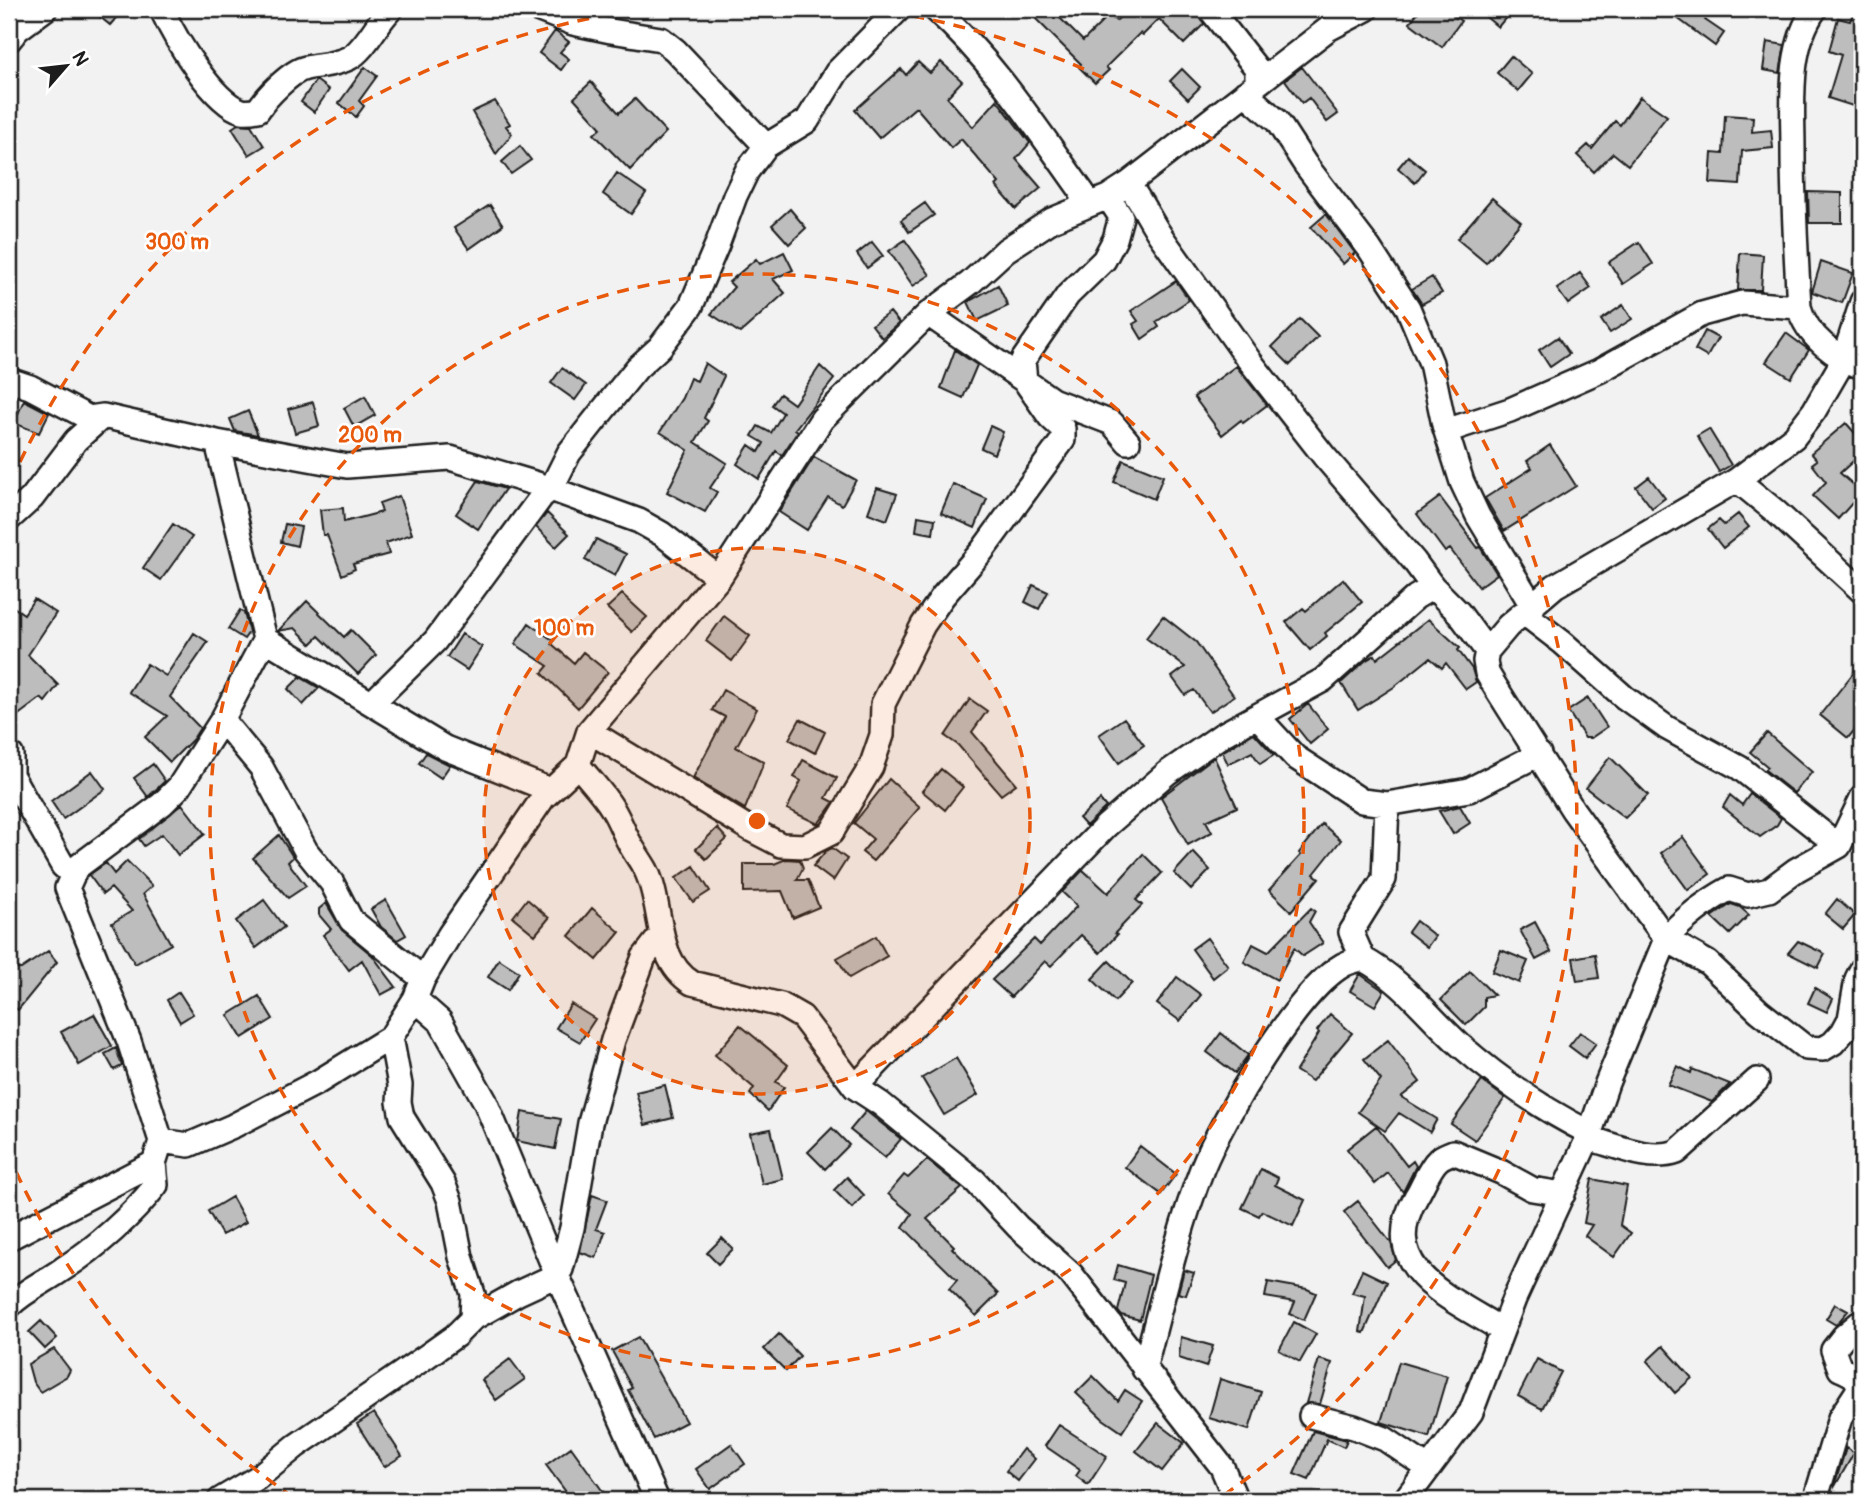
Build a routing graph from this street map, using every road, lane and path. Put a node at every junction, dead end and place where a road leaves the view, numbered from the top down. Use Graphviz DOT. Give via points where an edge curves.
graph roads {
  1 [pos="45,9"];
  2 [pos="164,9"];
  3 [pos="391,9"];
  4 [pos="537,9"];
  5 [pos="899,9"];
  6 [pos="935,9"];
  7 [pos="1210,9"];
  8 [pos="1366,9"];
  9 [pos="1815,9"];
  10 [pos="9,40"];
  11 [pos="1251,88"];
  12 [pos="766,146"];
  13 [pos="1128,184"];
  14 [pos="1108,197"];
  15 [pos="1081,207"];
  16 [pos="1862,302"];
  17 [pos="1799,307"];
  18 [pos="928,314"];
  19 [pos="1853,364"];
  20 [pos="9,380"];
  21 [pos="1025,381"];
  22 [pos="103,416"];
  23 [pos="1446,431"];
  24 [pos="217,442"];
  25 [pos="1128,442"];
  26 [pos="1737,480"];
  27 [pos="551,489"];
  28 [pos="9,519"];
  29 [pos="719,578"];
  30 [pos="1433,587"];
  31 [pos="1862,591"];
  32 [pos="1529,610"];
  33 [pos="265,639"];
  34 [pos="1487,652"];
  35 [pos="372,704"];
  36 [pos="1258,716"];
  37 [pos="222,720"];
  38 [pos="589,731"];
  39 [pos="9,754"];
  40 [pos="1539,754"];
  41 [pos="578,765"];
  42 [pos="550,789"];
  43 [pos="1862,798"];
  44 [pos="1387,804"];
  45 [pos="1839,846"];
  46 [pos="72,874"];
  47 [pos="661,935"];
  48 [pos="1666,939"];
  49 [pos="1363,959"];
  50 [pos="1862,970"];
  51 [pos="419,989"];
  52 [pos="391,1037"];
  53 [pos="1758,1080"];
  54 [pos="855,1087"];
  55 [pos="1589,1135"];
  56 [pos="157,1152"];
  57 [pos="1563,1194"];
  58 [pos="9,1238"];
  59 [pos="558,1275"];
  60 [pos="9,1306"];
  61 [pos="472,1319"];
  62 [pos="1862,1321"];
  63 [pos="1502,1330"];
  64 [pos="1144,1368"];
  65 [pos="1861,1388"];
  66 [pos="1311,1416"];
  67 [pos="1428,1468"];
  68 [pos="220,1500"];
  69 [pos="657,1500"];
  70 [pos="1236,1500"];
  71 [pos="1405,1500"];
  72 [pos="1822,1500"];
  1 -- 10 [label="street"];
  2 -- 3 [label="street" via="173,34 206,83 239,111 247,112 258,110 266,96 302,68 350,58"];
  4 -- 12 [label="street" via="573,23 661,38"];
  5 -- 12 [label="street" via="837,72 807,121"];
  6 -- 15 [label="street" via="983,57 1018,103 1083,193"];
  7 -- 11 [label="street" via="1257,69"];
  8 -- 11 [label="street" via="1328,29"];
  9 -- 17 [label="street" via="1802,33 1794,72 1793,206"];
  11 -- 13 [label="street"];
  11 -- 23 [label="street" via="1408,307 1431,363"];
  12 -- 27 [label="street" via="735,196 691,306 577,443"];
  13 -- 14 [label="street"];
  13 -- 30 [label="street" via="1249,360"];
  14 -- 15 [label="street"];
  14 -- 21 [label="street" via="1121,217 1115,239 1104,260 1068,295 1023,360"];
  15 -- 18 [label="street" via="1006,250"];
  16 -- 19 [label="street"];
  17 -- 19 [label="street" via="1813,333 1833,354"];
  17 -- 23 [label="street" via="1742,303 1702,314 1599,371 1510,410"];
  18 -- 21 [label="street"];
  18 -- 29 [label="street" via="822,419"];
  19 -- 26 [label="street" via="1794,437"];
  20 -- 22 [label="street" via="89,418"];
  21 -- 25 [label="street" via="1052,400 1112,423"];
  21 -- 38 [label="street" via="1063,429 1063,440 923,625 883,704 882,734 871,766 831,833 805,846 781,845"];
  22 -- 24 [label="street"];
  22 -- 28 [label="street" via="76,440 32,498"];
  23 -- 32 [label="street" via="1462,482"];
  24 -- 27 [label="street" via="347,466 450,458"];
  24 -- 33 [label="street"];
  26 -- 31 [label="street"];
  26 -- 32 [label="street" via="1555,586"];
  27 -- 29 [label="street" via="639,521"];
  27 -- 35 [label="street" via="435,641"];
  29 -- 38 [label="street"];
  30 -- 34 [label="street" via="1460,613"];
  30 -- 36 [label="street" via="1323,680"];
  32 -- 34 [label="street" via="1508,626"];
  32 -- 45 [label="street" via="1625,697 1667,728 1740,768"];
  33 -- 35 [label="street"];
  33 -- 37 [label="street"];
  34 -- 40 [label="street" via="1487,673"];
  35 -- 42 [label="street" via="445,748"];
  36 -- 44 [label="street" via="1295,757 1333,784 1362,801"];
  36 -- 54 [label="street" via="1222,735 1137,797"];
  37 -- 46 [label="street" via="179,787"];
  37 -- 51 [label="street" via="261,767 306,851 332,883 351,920"];
  38 -- 41 [label="street"];
  39 -- 46 [label="street" via="10,775"];
  40 -- 44 [label="street" via="1469,790"];
  40 -- 48 [label="street" via="1573,810"];
  41 -- 42 [label="street"];
  41 -- 47 [label="street" via="611,806 646,870"];
  42 -- 51 [label="street" via="450,934"];
  43 -- 45 [label="street"];
  44 -- 49 [label="street" via="1384,879 1351,932"];
  45 -- 48 [label="street" via="1769,890 1748,895 1729,889 1707,901"];
  46 -- 56 [label="street" via="68,894 129,1041"];
  47 -- 54 [label="street" via="675,968 690,982 781,1005 802,1017"];
  47 -- 59 [label="street" via="644,957 613,1040"];
  48 -- 50 [label="street" via="1708,963 1806,1048 1823,1049 1843,1032"];
  48 -- 55 [label="street"];
  49 -- 55 [label="street" via="1385,970 1459,1044 1506,1083"];
  49 -- 64 [label="street" via="1341,966 1283,1029 1211,1148"];
  51 -- 52 [label="street"];
  51 -- 59 [label="street" via="485,1101"];
  52 -- 56 [label="street" via="318,1082 222,1131"];
  52 -- 61 [label="street" via="402,1117 450,1201 472,1294"];
  53 -- 55 [label="street" via="1666,1156"];
  54 -- 64 [label="street" via="975,1181 1071,1274"];
  55 -- 57 [label="street"];
  56 -- 58 [label="street"];
  56 -- 60 [label="street" via="156,1185 144,1202 89,1250"];
  57 -- 63 [label="street"];
  57 -- 63 [label="street" via="1532,1189 1453,1152 1438,1160 1409,1209 1402,1234 1406,1255 1419,1274"];
  59 -- 61 [label="street"];
  59 -- 69 [label="street"];
  61 -- 68 [label="street" via="455,1336"];
  62 -- 65 [label="street" via="1833,1350 1840,1368 1852,1374"];
  63 -- 67 [label="street" via="1471,1412"];
  64 -- 70 [label="street" via="1222,1467"];
  65 -- 72 [label="street" via="1840,1418 1817,1494"];
  66 -- 67 [label="street" via="1385,1439"];
  67 -- 71 [label="street"];
}
